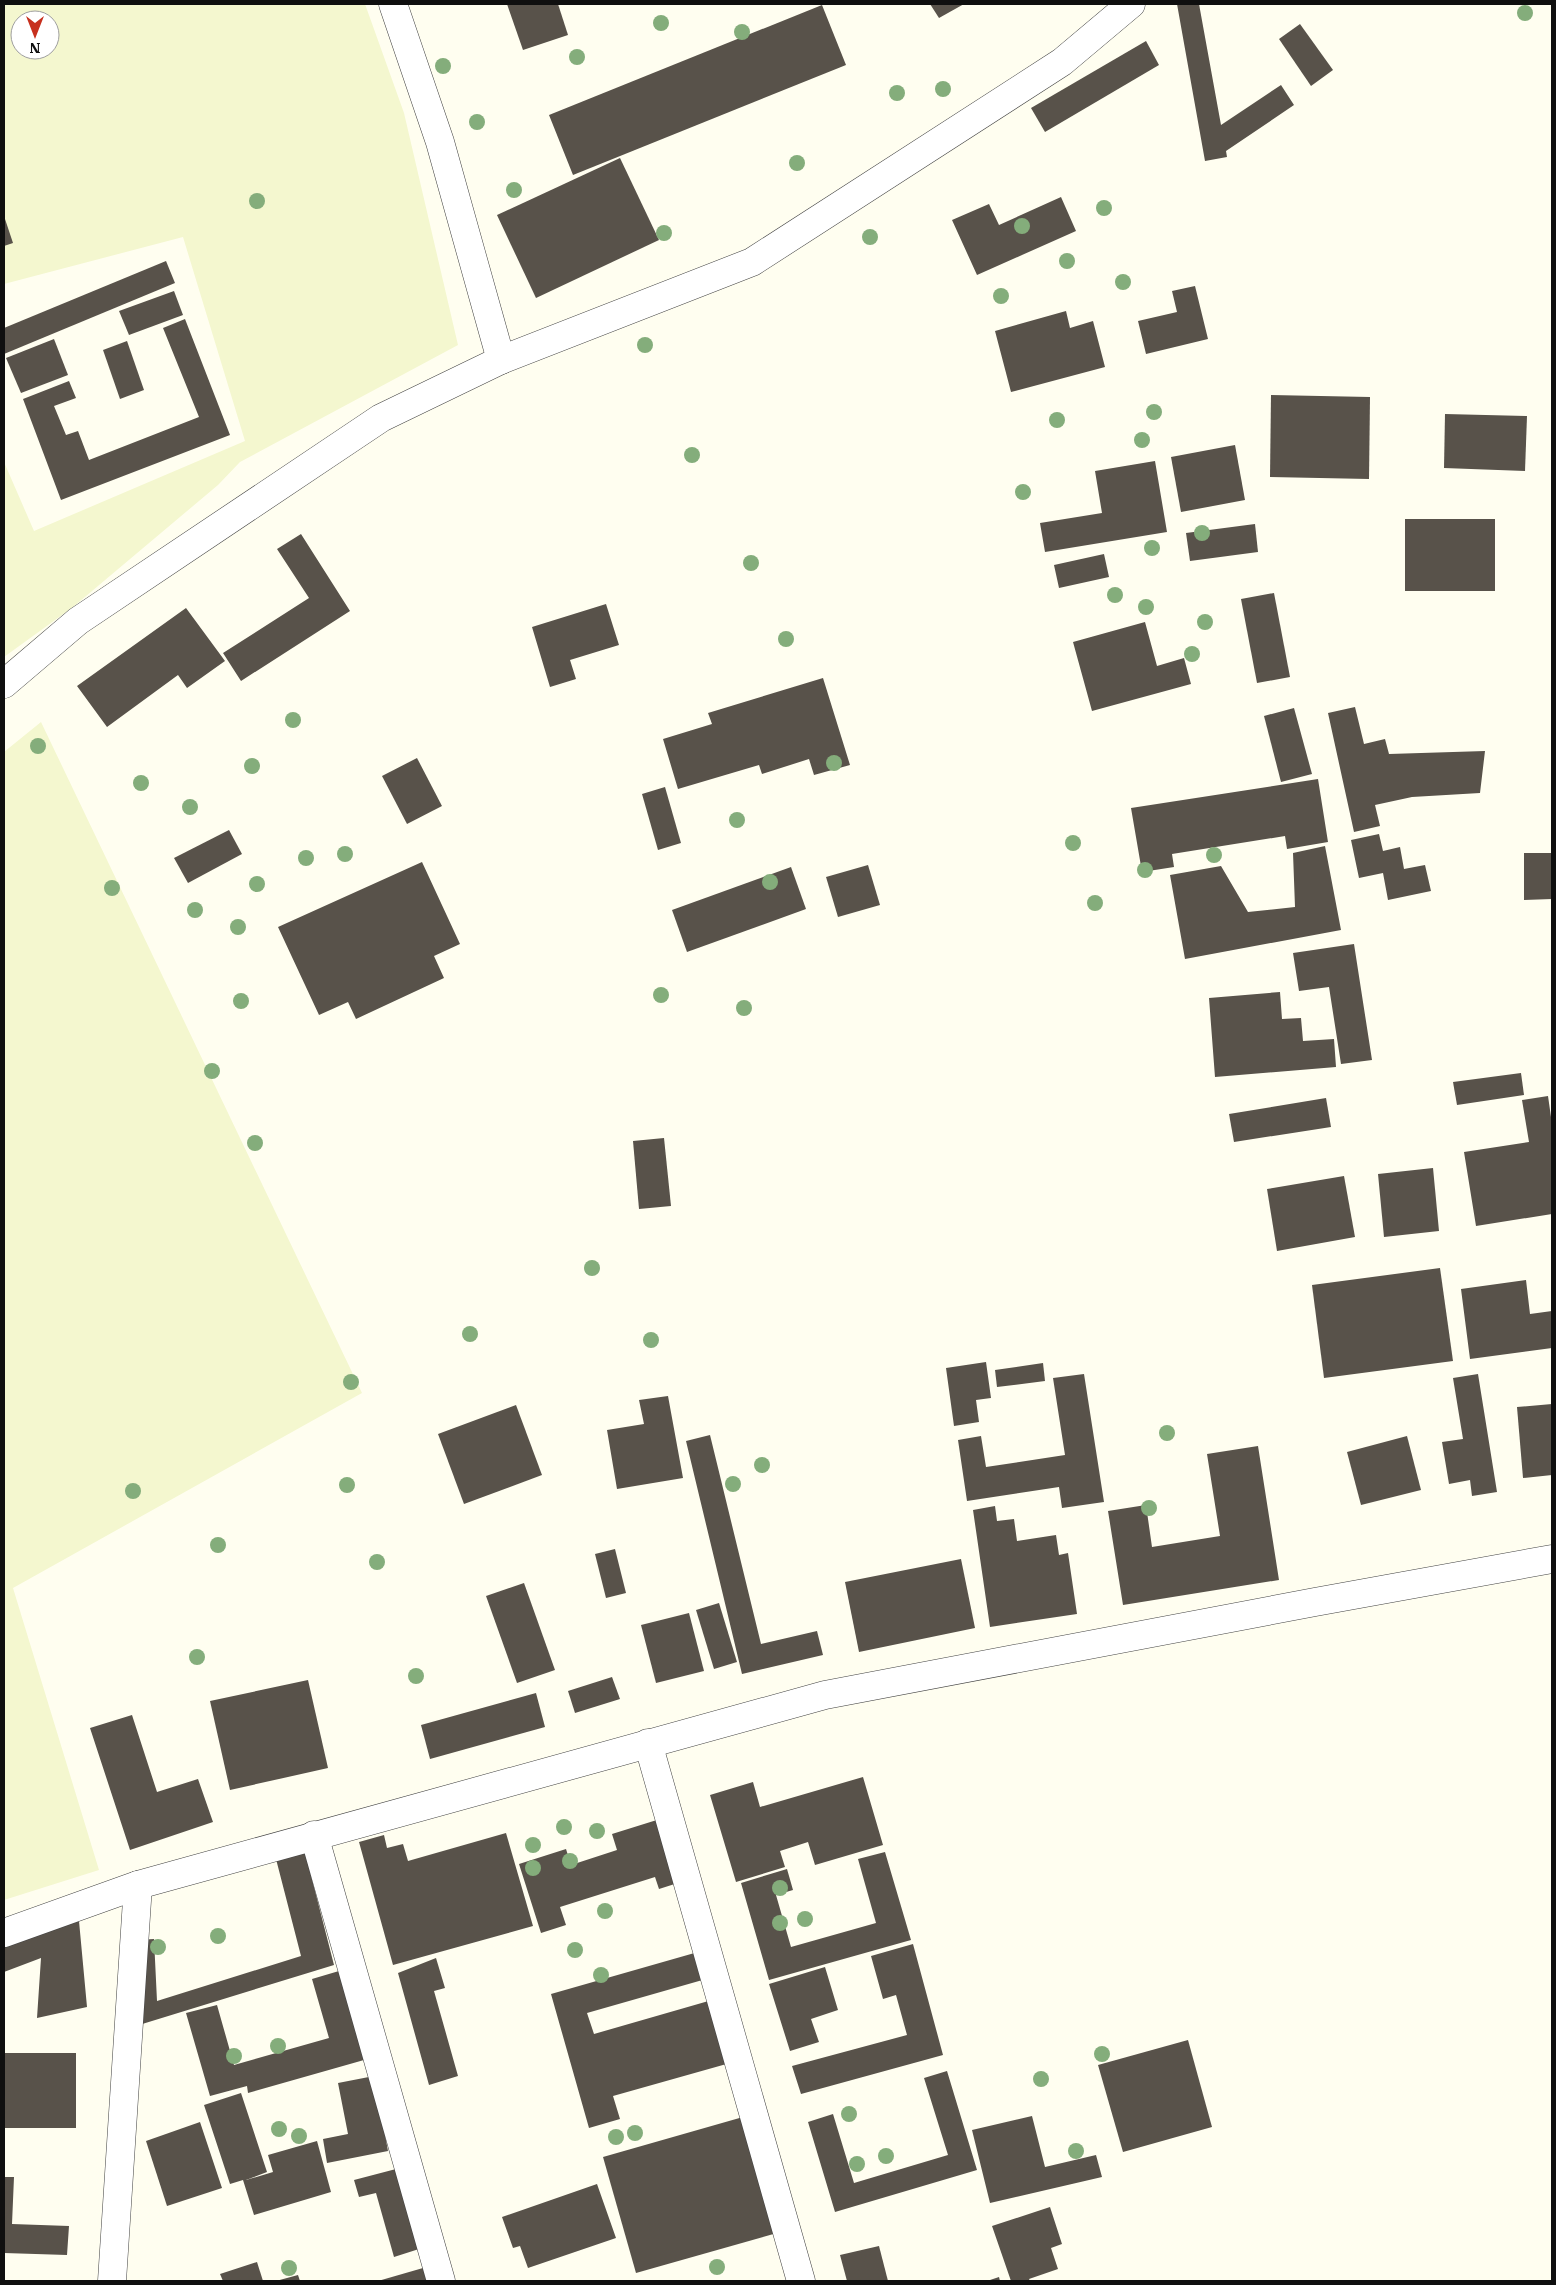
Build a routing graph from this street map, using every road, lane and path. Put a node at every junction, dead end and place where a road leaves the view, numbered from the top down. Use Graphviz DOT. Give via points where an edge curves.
graph roads {
  1 [pos="393,4"];
  2 [pos="1131,4"];
  3 [pos="501,360"];
  4 [pos="4,684"];
  5 [pos="1552,1560"];
  6 [pos="648,1744"];
  7 [pos="314,1835"];
  8 [pos="138,1885"];
  9 [pos="4,1933"];
  10 [pos="112,2281"];
  11 [pos="441,2281"];
  12 [pos="801,2281"];
  1 -- 3 [label="street" via="440,142"];
  2 -- 3 [label="street" via="1062,62 752,262"];
  3 -- 4 [label="street" via="381,418 78,621"];
  5 -- 6 [label="street" via="824,1695"];
  6 -- 7 [label="street"];
  6 -- 12 [label="street"];
  7 -- 8 [label="street"];
  7 -- 11 [label="street"];
  8 -- 9 [label="street"];
  8 -- 10 [label="street"];
}
